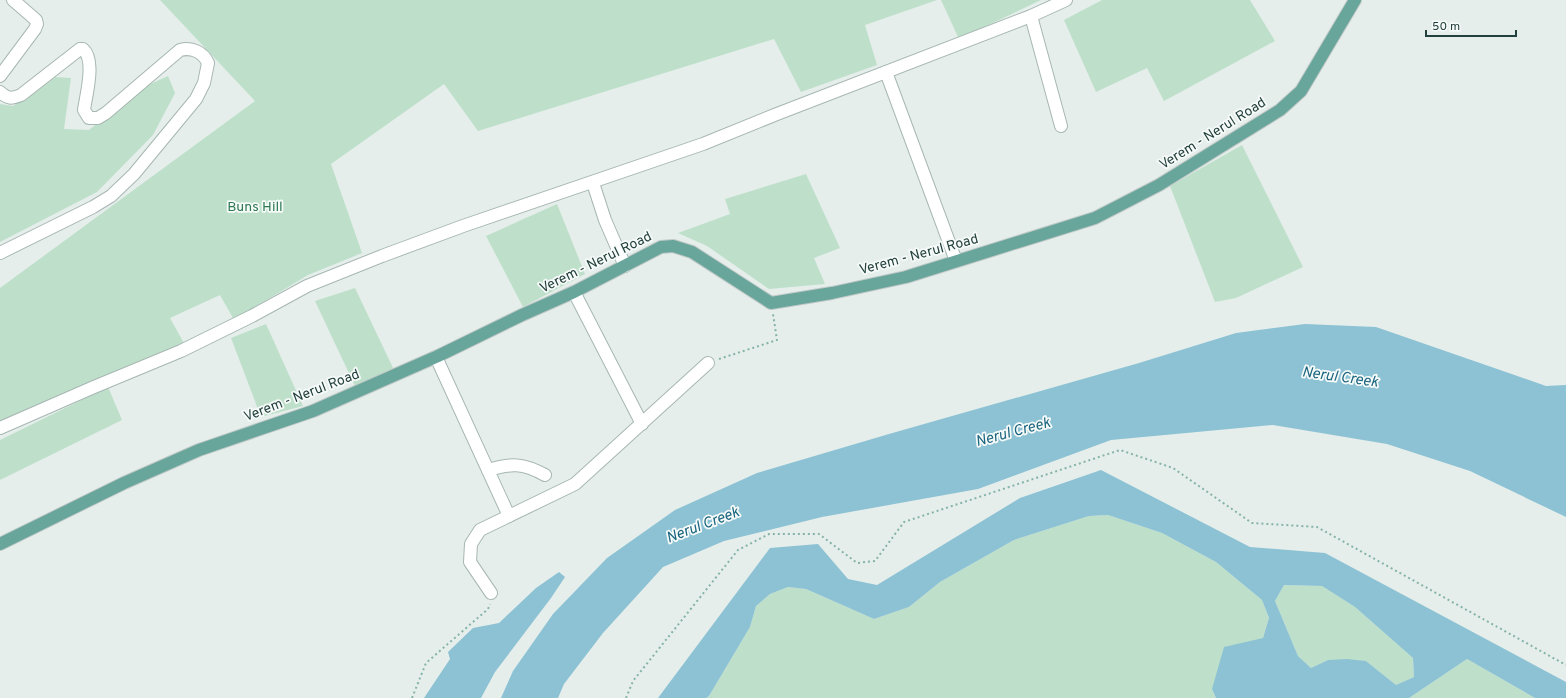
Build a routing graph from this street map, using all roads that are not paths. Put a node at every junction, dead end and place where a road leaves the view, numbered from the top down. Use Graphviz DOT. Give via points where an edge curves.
graph roads {
  1 [pos="13,0"];
  2 [pos="1066,0"];
  3 [pos="1355,0"];
  4 [pos="1031,16"];
  5 [pos="886,72"];
  6 [pos="0,76"];
  7 [pos="0,92"];
  8 [pos="1061,126"];
  9 [pos="593,183"];
  10 [pos="0,253"];
  11 [pos="956,261"];
  12 [pos="625,266"];
  13 [pos="574,292"];
  14 [pos="436,357"];
  15 [pos="708,363"];
  16 [pos="642,424"];
  17 [pos="0,428"];
  18 [pos="488,470"];
  19 [pos="545,475"];
  20 [pos="510,516"];
  21 [pos="0,544"];
  22 [pos="491,593"];
  1 -- 6 [label="street" via="36,20 37,24"];
  2 -- 4 [label="street"];
  3 -- 11 [label="main road, Verem - Nerul Road" via="1301,91 1280,110 1159,185 1095,218"];
  4 -- 5 [label="street"];
  4 -- 8 [label="street"];
  5 -- 9 [label="street" via="703,144"];
  5 -- 11 [label="street"];
  7 -- 10 [label="street" via="6,98 12,99 21,95 83,49 90,62 84,110 89,118 98,118 180,50 189,49 202,54 208,63 204,83 196,99 134,174 111,196"];
  9 -- 12 [label="street" via="605,220"];
  9 -- 17 [label="street" via="463,226 307,286 181,351"];
  11 -- 12 [label="main road, Verem - Nerul Road" via="906,277 832,293 771,302 700,257 678,247 661,247"];
  12 -- 13 [label="main road, Verem - Nerul Road"];
  13 -- 14 [label="main road, Verem - Nerul Road"];
  13 -- 16 [label="street"];
  14 -- 18 [label="street"];
  14 -- 21 [label="main road, Verem - Nerul Road" via="313,411 199,450 124,483"];
  15 -- 16 [label="street"];
  16 -- 20 [label="street" via="575,484"];
  18 -- 19 [label="street" via="517,464"];
  18 -- 20 [label="street"];
  20 -- 22 [label="street" via="480,530 471,544 470,562"];
}
